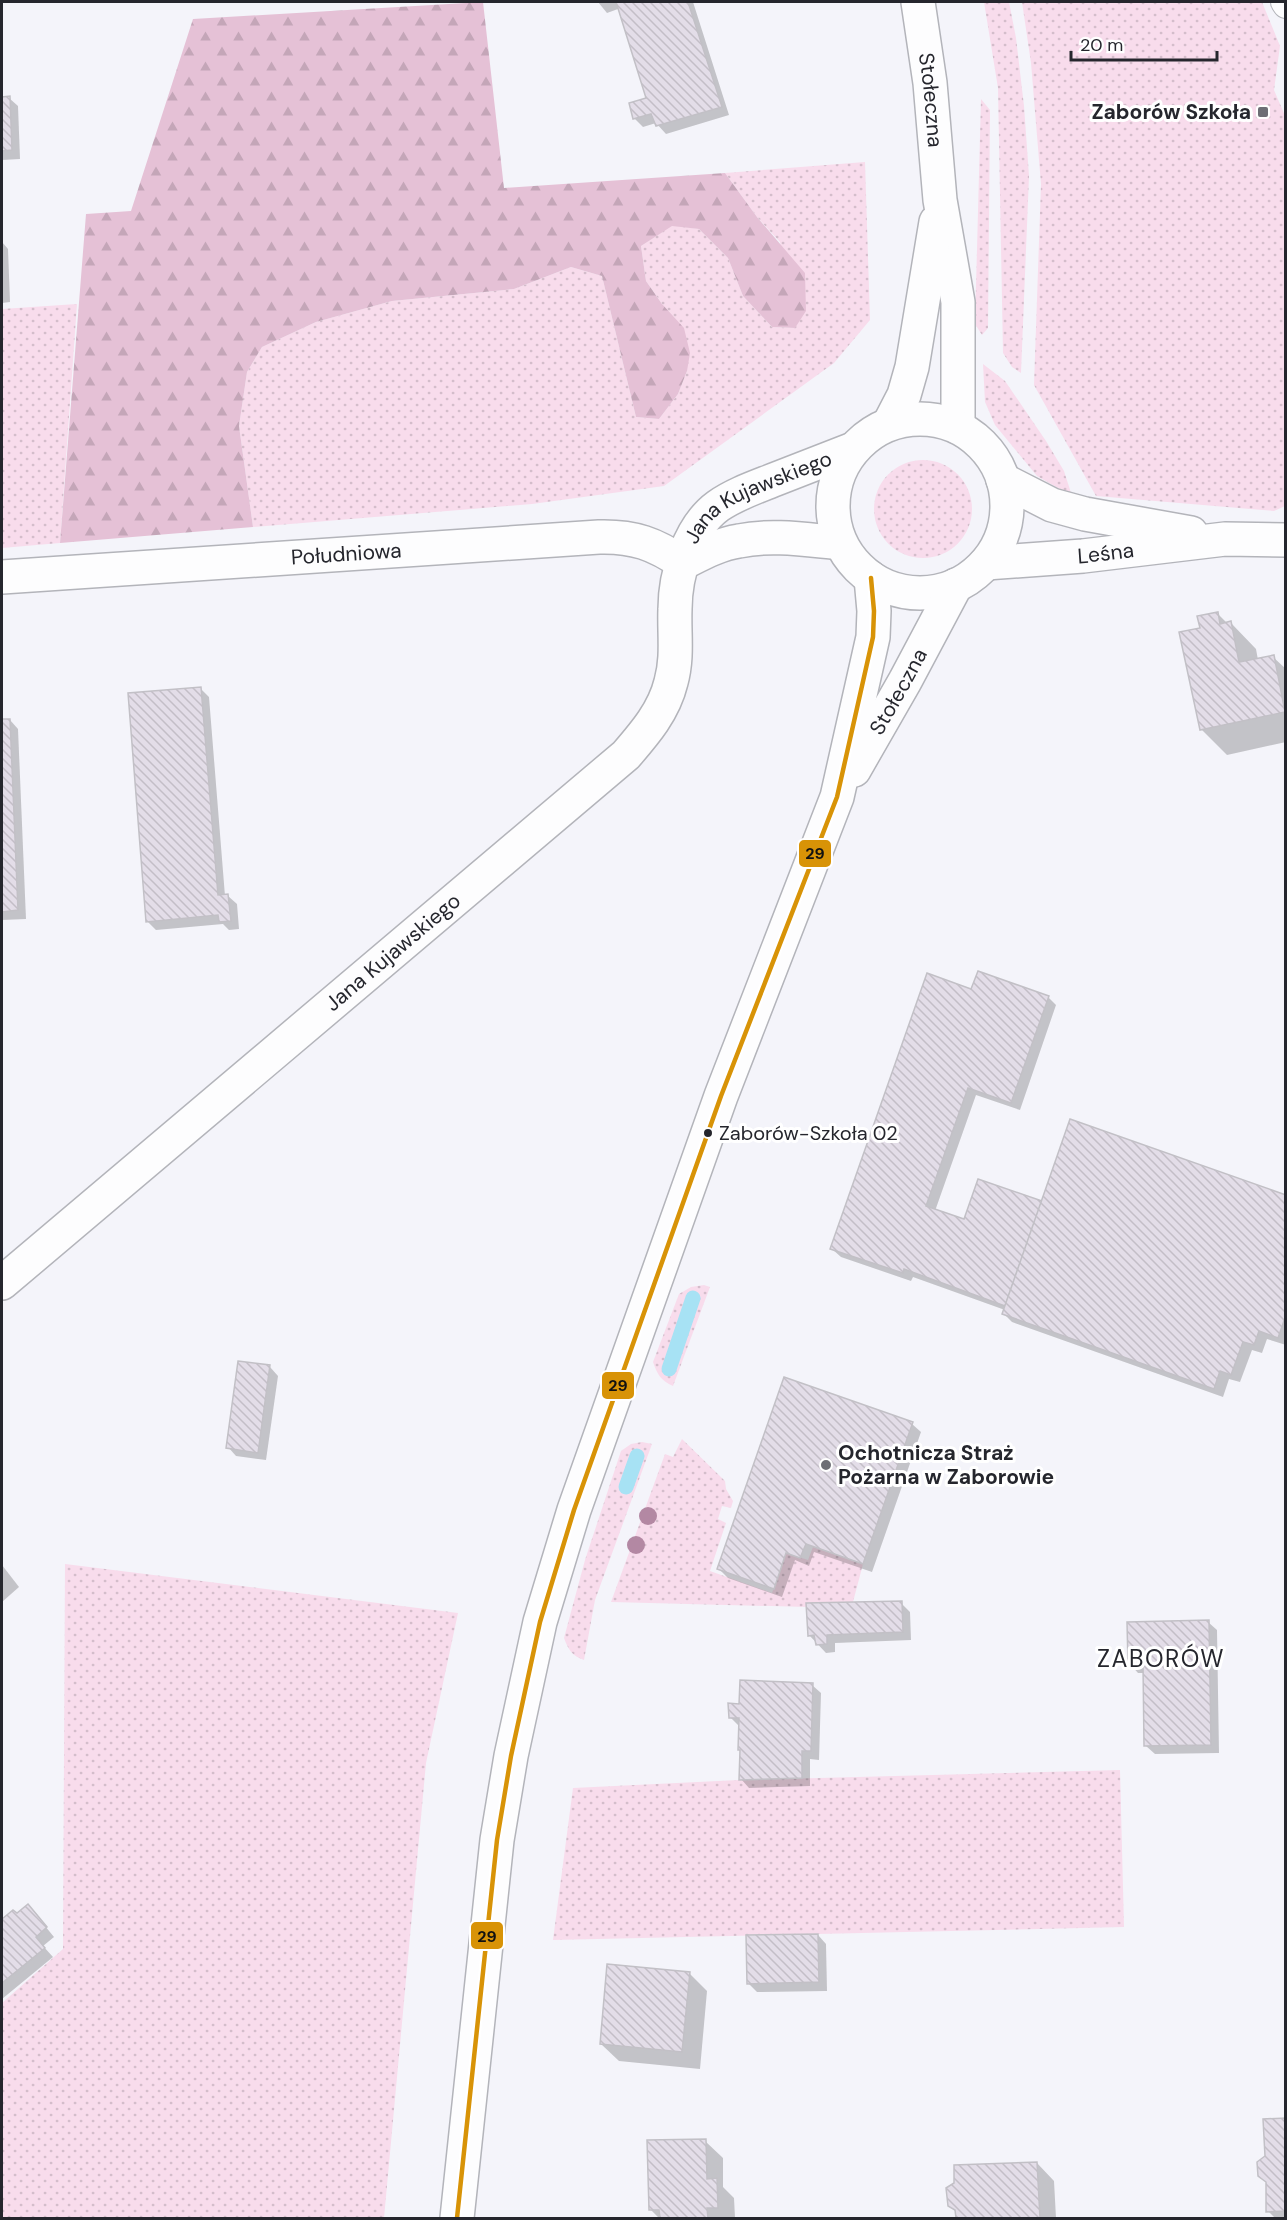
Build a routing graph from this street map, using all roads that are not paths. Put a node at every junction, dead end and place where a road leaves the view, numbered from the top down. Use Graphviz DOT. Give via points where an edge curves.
graph roads {
  1 [pos="918,2"];
  2 [pos="940,200"];
  3 [pos="890,424"];
  4 [pos="958,427"];
  5 [pos="853,449"];
  6 [pos="1003,480"];
  7 [pos="1226,539"];
  8 [pos="1286,540"];
  9 [pos="840,543"];
  10 [pos="683,563"];
  11 [pos="986,563"];
  12 [pos="2,577"];
  13 [pos="871,578"];
  14 [pos="956,585"];
  15 [pos="837,797"];
  16 [pos="2,1283"];
  17 [pos="457,2218"];
  1 -- 2 [label="main road, Stołeczna"];
  2 -- 3 [label="main road, Stołeczna" via="912,367"];
  2 -- 4 [label="main road, Stołeczna" via="958,302"];
  3 -- 4 [label="main road" via="926,418"];
  3 -- 5 [label="main road" via="865,437"];
  4 -- 6 [label="main road" via="990,453"];
  5 -- 9 [label="main road" via="839,472 833,499 832,514"];
  5 -- 10 [label="main road, Jana Kujawskiego" via="719,505 702,520"];
  6 -- 7 [label="main road, Leśna" via="1052,505 1085,514"];
  6 -- 11 [label="main road" via="1005,524"];
  7 -- 8 [label="main road, Leśna"];
  7 -- 11 [label="main road, Leśna"];
  9 -- 10 [label="main road, Jana Kujawskiego" via="797,538 739,541"];
  9 -- 13 [label="main road" via="857,567"];
  10 -- 12 [label="main road, Południowa" via="646,542 600,537"];
  10 -- 16 [label="main road, Jana Kujawskiego" via="677,586 676,657 671,682 663,706 626,755"];
  11 -- 14 [label="main road"];
  13 -- 14 [label="main road" via="907,593 927,593"];
  13 -- 15 [label="main road, Stołeczna" via="873,637"];
  14 -- 15 [label="main road, Stołeczna"];
  15 -- 17 [label="main road, Stołeczna" via="717,1107 574,1510 540,1622 497,1840"];
}
